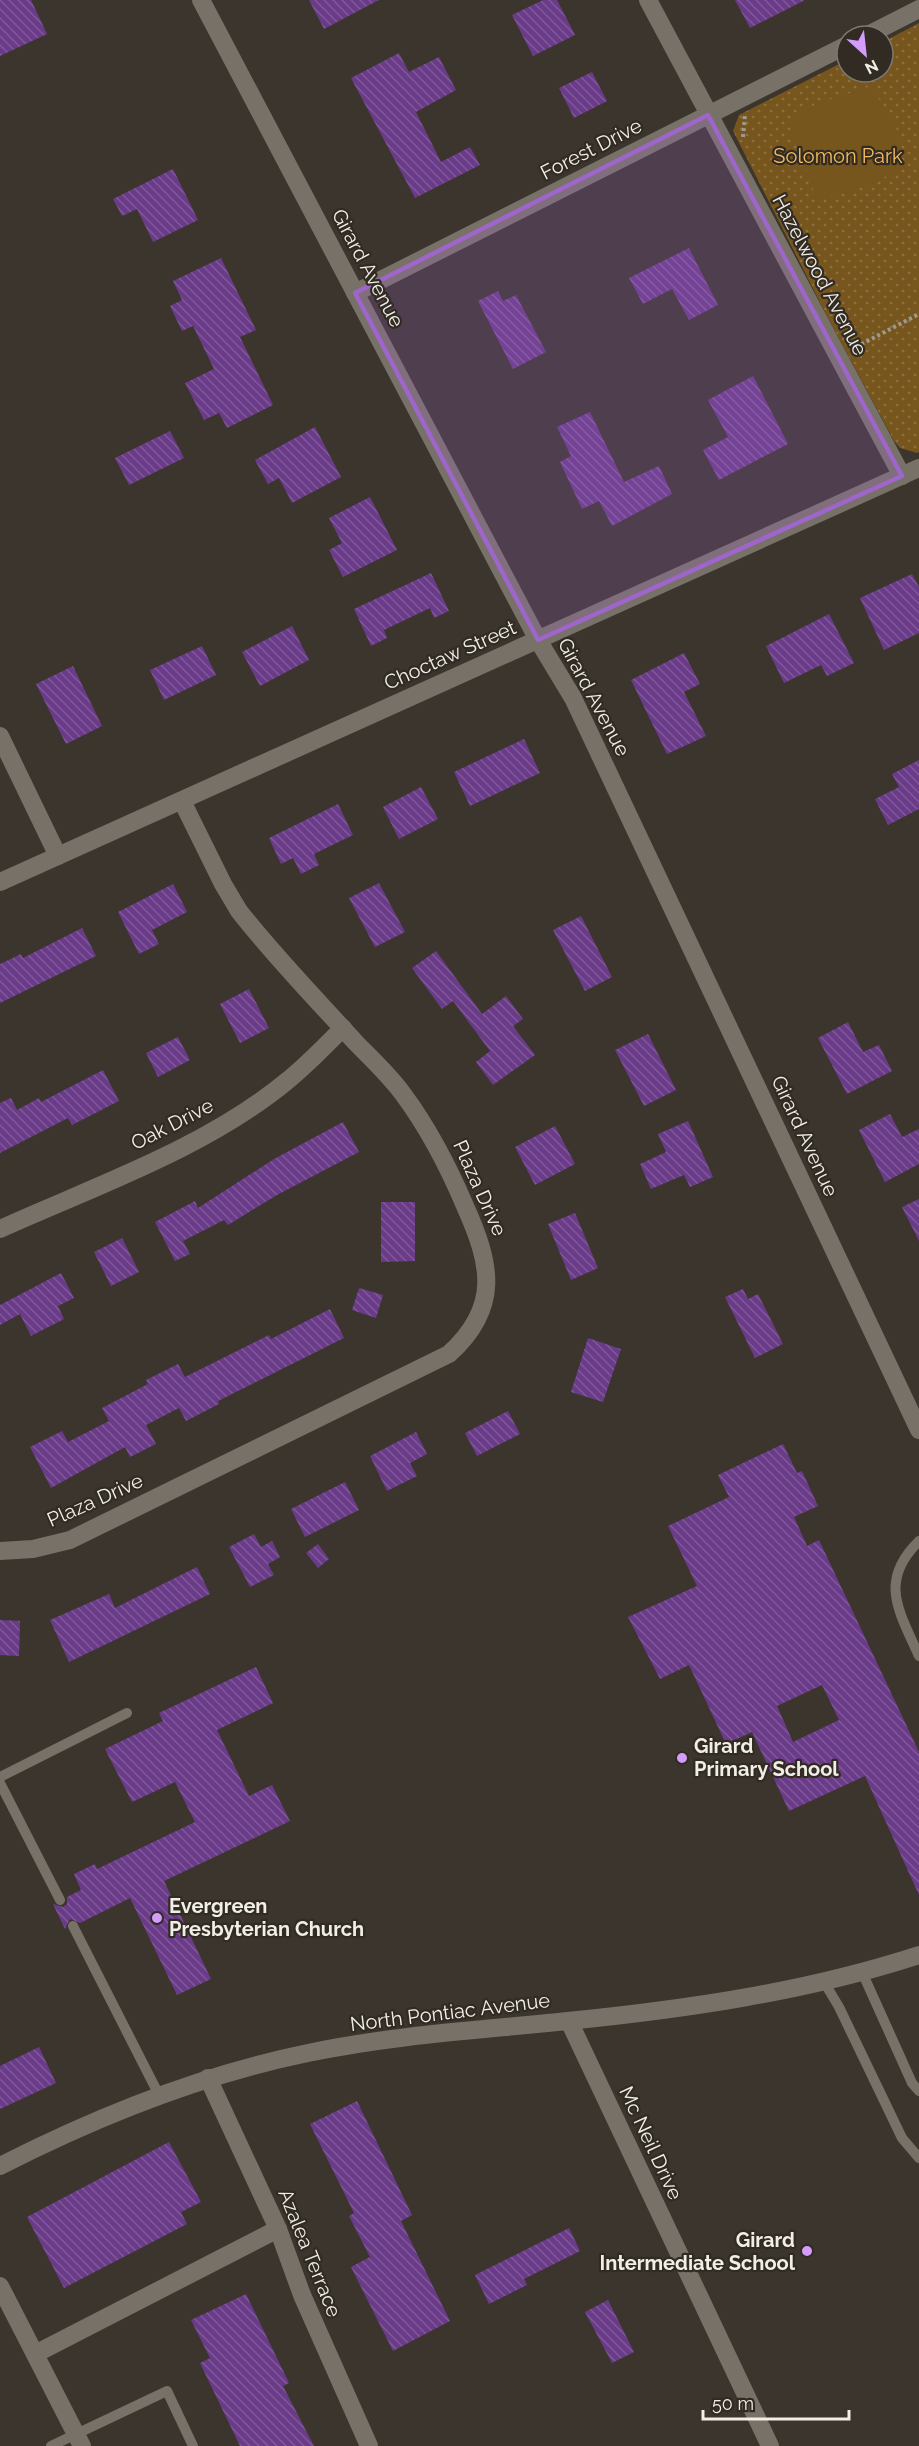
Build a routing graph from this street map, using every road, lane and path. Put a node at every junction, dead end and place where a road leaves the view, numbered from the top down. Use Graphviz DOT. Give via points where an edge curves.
graph roads {
  1 [pos="201,0"];
  2 [pos="648,0"];
  3 [pos="919,9"];
  4 [pos="890,24"];
  5 [pos="835,51"];
  6 [pos="755,109"];
  7 [pos="708,115"];
  8 [pos="742,143"];
  9 [pos="356,293"];
  10 [pos="919,314"];
  11 [pos="851,339"];
  12 [pos="856,346"];
  13 [pos="860,356"];
  14 [pos="919,468"];
  15 [pos="902,476"];
  16 [pos="538,640"];
  17 [pos="0,736"];
  18 [pos="182,801"];
  19 [pos="58,856"];
  20 [pos="0,882"];
  21 [pos="343,1028"];
  22 [pos="0,1228"];
  23 [pos="919,1430"];
  24 [pos="919,1541"];
  25 [pos="0,1551"];
  26 [pos="919,1656"];
  27 [pos="127,1713"];
  28 [pos="0,1777"];
  29 [pos="0,1783"];
  30 [pos="60,1900"];
  31 [pos="73,1926"];
  32 [pos="919,1954"];
  33 [pos="862,1972"];
  34 [pos="824,1982"];
  35 [pos="569,2021"];
  36 [pos="208,2078"];
  37 [pos="919,2091"];
  38 [pos="159,2095"];
  39 [pos="919,2158"];
  40 [pos="0,2166"];
  41 [pos="278,2229"];
  42 [pos="0,2286"];
  43 [pos="35,2354"];
  44 [pos="79,2441"];
  45 [pos="51,2446"];
  46 [pos="193,2446"];
  47 [pos="369,2446"];
  48 [pos="770,2446"];
  1 -- 9 [label="street, Girard Avenue"];
  2 -- 7 [label="street, Hazelwood Avenue"];
  3 -- 4 [label="street"];
  5 -- 7 [label="street, Forest Drive"];
  6 -- 8 [label="path" via="745,114"];
  7 -- 9 [label="street, Forest Drive"];
  7 -- 15 [label="street, Hazelwood Avenue"];
  9 -- 16 [label="street, Girard Avenue"];
  10 -- 12 [label="path"];
  11 -- 12 [label="path"];
  12 -- 13 [label="path"];
  14 -- 15 [label="street, Choctaw Street"];
  15 -- 16 [label="street, Choctaw Street"];
  16 -- 18 [label="street, Choctaw Street"];
  16 -- 23 [label="street, Girard Avenue" via="573,698"];
  17 -- 19 [label="street"];
  18 -- 19 [label="street, Choctaw Street"];
  18 -- 21 [label="street, Plaza Drive" via="239,911"];
  19 -- 20 [label="street, Choctaw Street"];
  21 -- 22 [label="street, Oak Drive" via="285,1083 218,1128"];
  21 -- 25 [label="street, Plaza Drive" via="402,1092 428,1130 482,1245 486,1291 467,1337 449,1354 70,1540 33,1549"];
  24 -- 26 [label="lane" via="896,1571 899,1611"];
  27 -- 28 [label="lane"];
  29 -- 30 [label="lane"];
  31 -- 38 [label="lane"];
  32 -- 33 [label="street, North Pontiac Avenue"];
  33 -- 34 [label="street, North Pontiac Avenue"];
  33 -- 37 [label="lane"];
  34 -- 35 [label="street, North Pontiac Avenue" via="713,2004"];
  34 -- 39 [label="lane" via="902,2138"];
  35 -- 36 [label="street, North Pontiac Avenue" via="371,2042"];
  35 -- 48 [label="street, Mc Neil Drive"];
  36 -- 38 [label="street, North Pontiac Avenue"];
  36 -- 41 [label="street, Azalea Terrace"];
  38 -- 40 [label="street, North Pontiac Avenue"];
  41 -- 43 [label="street"];
  41 -- 47 [label="street, Azalea Terrace" via="302,2295"];
  42 -- 43 [label="street"];
  43 -- 44 [label="street"];
  44 -- 45 [label="lane"];
  44 -- 46 [label="lane" via="167,2391"];
}
